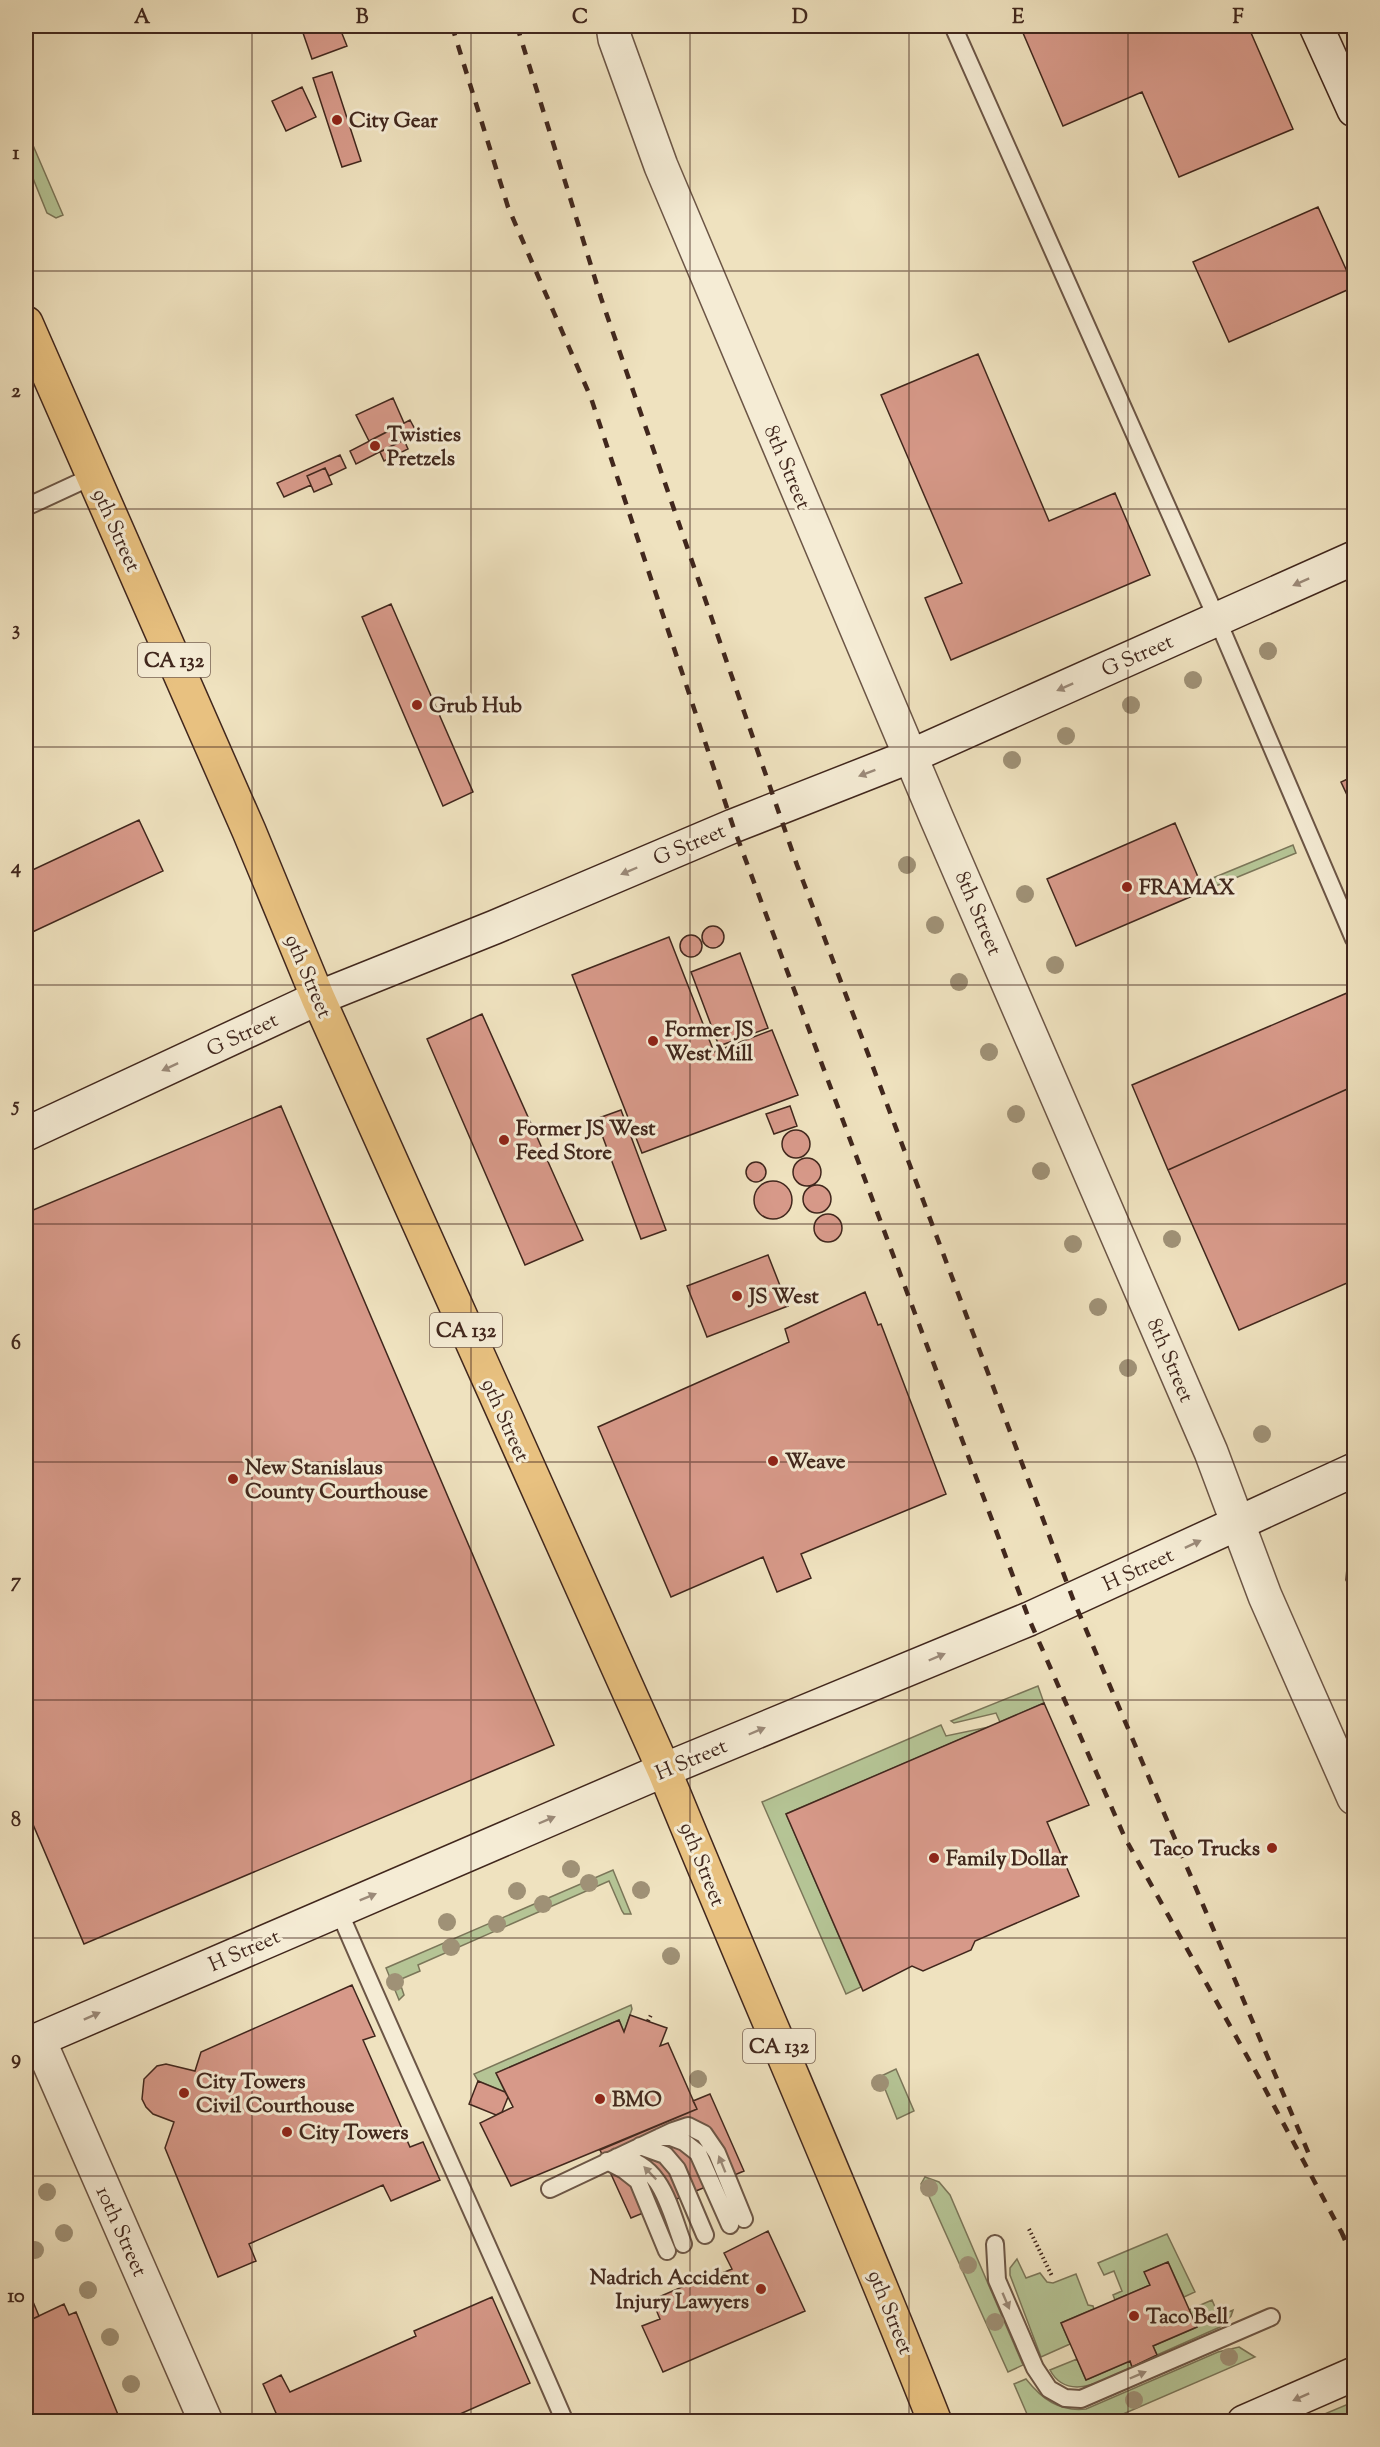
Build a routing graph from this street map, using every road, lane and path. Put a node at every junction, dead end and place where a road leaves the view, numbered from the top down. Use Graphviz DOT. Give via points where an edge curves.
graph roads {
  1 [pos="613,26"];
  2 [pos="953,26"];
  3 [pos="1316,26"];
  4 [pos="1354,110"];
  5 [pos="26,323"];
  6 [pos="93,476"];
  7 [pos="26,507"];
  8 [pos="1354,558"];
  9 [pos="1217,619"];
  10 [pos="911,756"];
  11 [pos="1354,939"];
  12 [pos="318,999"];
  13 [pos="26,1134"];
  14 [pos="1354,1470"];
  15 [pos="1238,1523"];
  16 [pos="664,1770"];
  17 [pos="1354,1798"];
  18 [pos="338,1909"];
  19 [pos="651,2015"];
  20 [pos="648,2021"];
  21 [pos="32,2042"];
  22 [pos="640,2146"];
  23 [pos="612,2159"];
  24 [pos="550,2189"];
  25 [pos="737,2222"];
  26 [pos="1029,2229"];
  27 [pos="705,2235"];
  28 [pos="683,2244"];
  29 [pos="995,2244"];
  30 [pos="667,2252"];
  31 [pos="1052,2276"];
  32 [pos="1271,2317"];
  33 [pos="1354,2374"];
  34 [pos="206,2421"];
  35 [pos="565,2421"];
  36 [pos="935,2421"];
  37 [pos="1244,2421"];
  1 -- 10 [label="main road, 8th Street" via="661,166"];
  2 -- 9 [label="lane"];
  3 -- 4 [label="main road"];
  5 -- 6 [label="main road, 9th Street / CA 132"];
  6 -- 7 [label="lane"];
  6 -- 12 [label="main road, 9th Street / CA 132" via="249,831"];
  8 -- 9 [label="main road, G Street, one-way"];
  9 -- 10 [label="main road, G Street, one-way"];
  9 -- 11 [label="lane"];
  10 -- 12 [label="main road, G Street, one-way" via="744,821"];
  10 -- 15 [label="main road, 8th Street" via="1211,1452"];
  12 -- 13 [label="main road, G Street, one-way"];
  12 -- 16 [label="main road, 9th Street / CA 132"];
  14 -- 15 [label="main road, H Street"];
  16 -- 15 [label="main road, H Street, one-way" via="1029,1619"];
  15 -- 17 [label="main road, 8th Street" via="1265,1596"];
  18 -- 16 [label="main road, H Street, one-way"];
  16 -- 36 [label="main road, 9th Street / CA 132"];
  21 -- 18 [label="main road, H Street, one-way"];
  18 -- 35 [label="lane"];
  19 -- 20 [label="path"];
  21 -- 34 [label="main road, 10th Street"];
  22 -- 23 [label="lane"];
  25 -- 22 [label="lane, one-way" via="717,2152 704,2134 688,2126"];
  22 -- 27 [label="lane" via="665,2155 677,2169"];
  23 -- 24 [label="lane"];
  28 -- 23 [label="lane, one-way" via="658,2181 632,2159"];
  23 -- 30 [label="lane" via="638,2181"];
  26 -- 31 [label="path"];
  29 -- 32 [label="lane, one-way" via="997,2280 1035,2368 1049,2389 1065,2398 1081,2399"];
  33 -- 37 [label="main road, one-way"];
}
